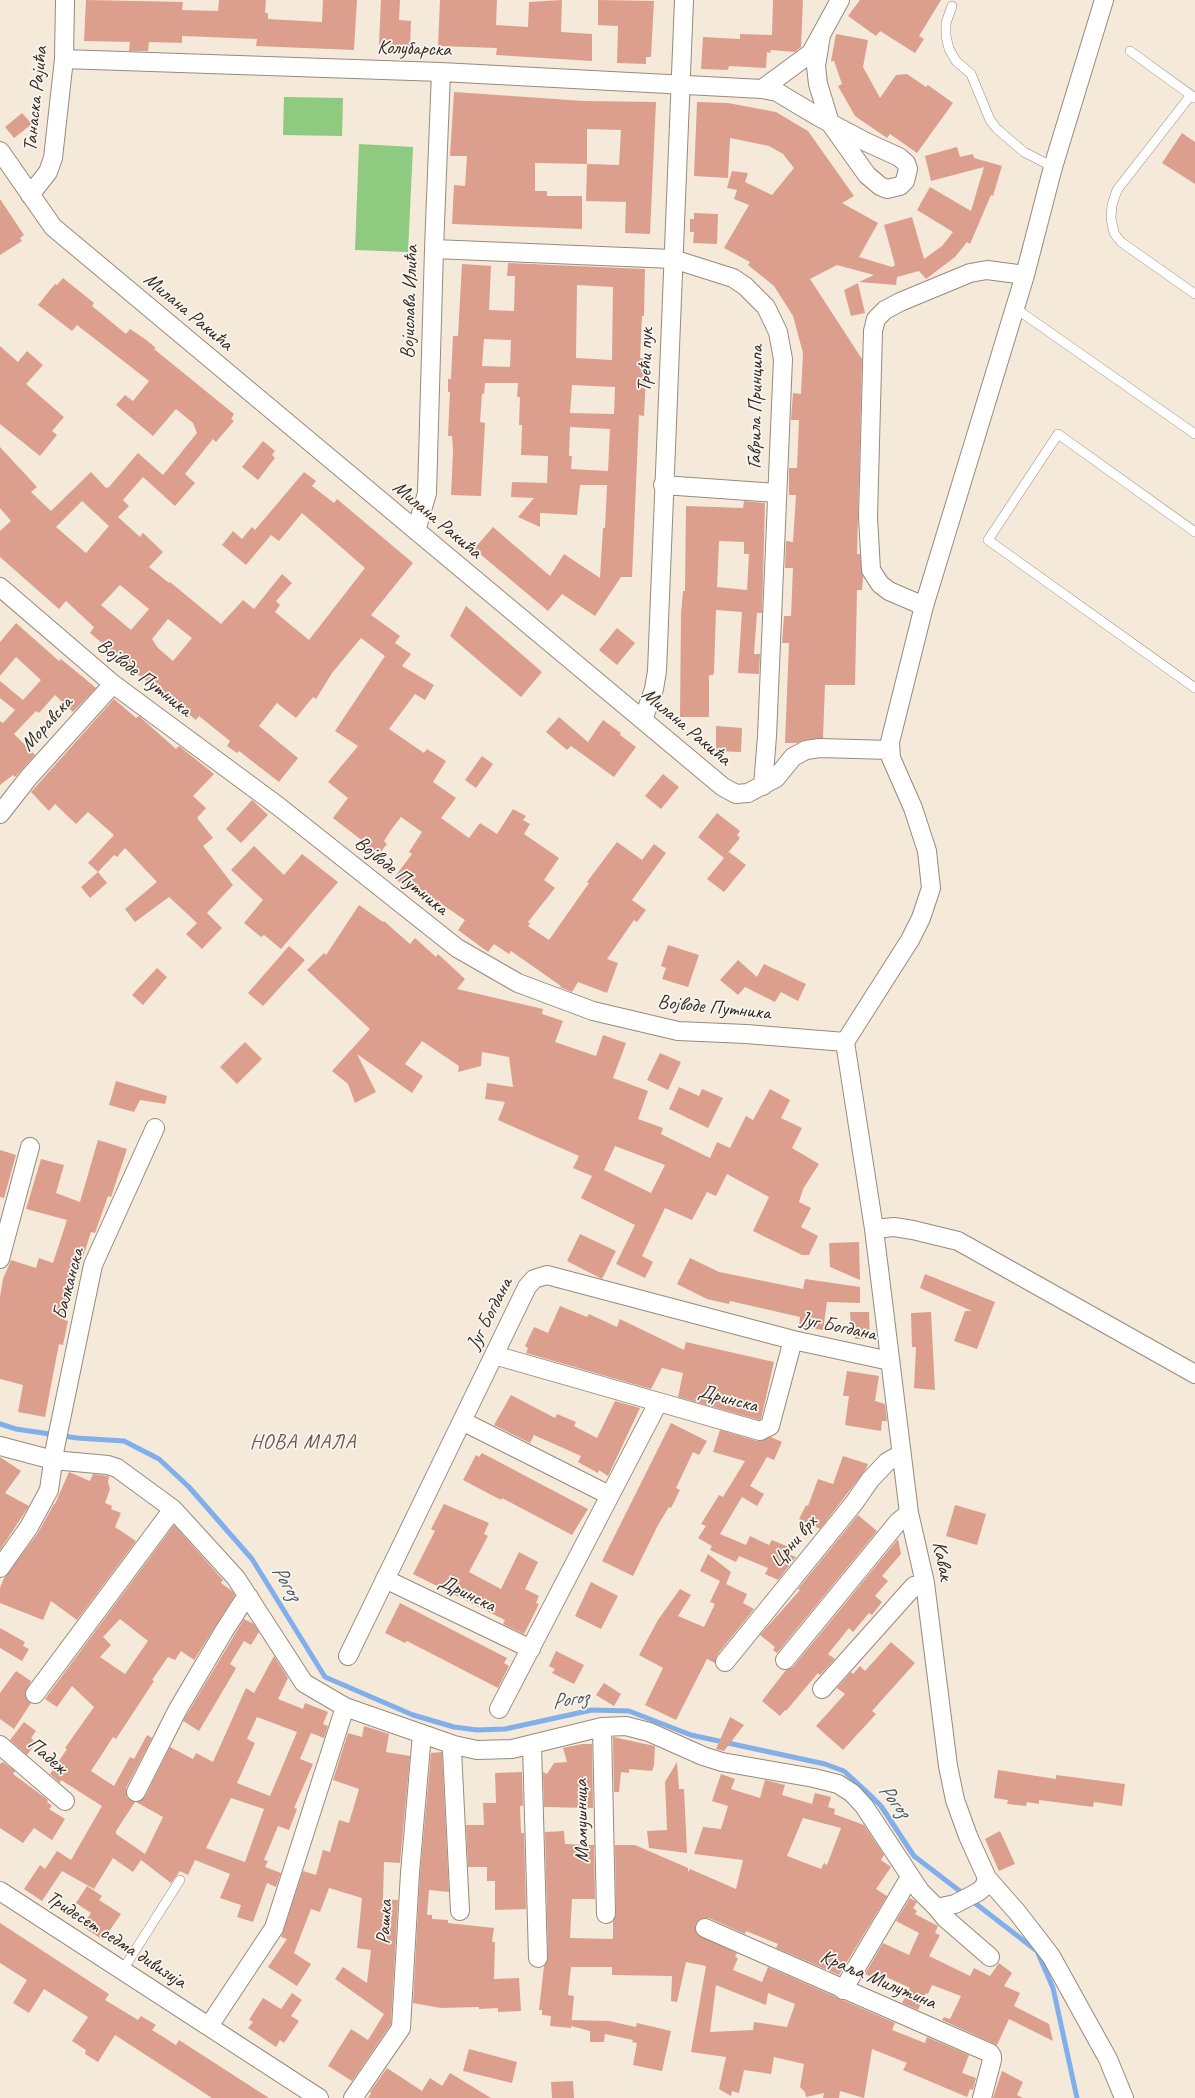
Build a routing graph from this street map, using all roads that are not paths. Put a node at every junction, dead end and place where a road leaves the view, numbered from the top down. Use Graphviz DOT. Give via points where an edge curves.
graph roads {
  1 [pos="65,0"];
  2 [pos="684,0"];
  3 [pos="840,0"];
  4 [pos="1104,0"];
  5 [pos="952,6"];
  6 [pos="821,35"];
  7 [pos="1130,50"];
  8 [pos="64,59"];
  9 [pos="441,72"];
  10 [pos="680,84"];
  11 [pos="762,88"];
  12 [pos="1193,97"];
  13 [pos="0,151"];
  14 [pos="1053,167"];
  15 [pos="30,195"];
  16 [pos="434,249"];
  17 [pos="673,259"];
  18 [pos="1025,275"];
  19 [pos="1195,294"];
  20 [pos="1015,308"];
  21 [pos="1195,434"];
  22 [pos="663,485"];
  23 [pos="777,493"];
  24 [pos="416,531"];
  25 [pos="1195,532"];
  26 [pos="0,587"];
  27 [pos="924,606"];
  28 [pos="113,684"];
  29 [pos="1195,688"];
  30 [pos="643,720"];
  31 [pos="890,750"];
  32 [pos="763,786"];
  33 [pos="0,814"];
  34 [pos="845,1042"];
  35 [pos="155,1128"];
  36 [pos="30,1147"];
  37 [pos="874,1229"];
  38 [pos="0,1259"];
  39 [pos="793,1340"];
  40 [pos="494,1355"];
  41 [pos="890,1361"];
  42 [pos="1195,1374"];
  43 [pos="658,1403"];
  44 [pos="462,1420"];
  45 [pos="0,1446"];
  46 [pos="54,1454"];
  47 [pos="901,1454"];
  48 [pos="609,1495"];
  49 [pos="173,1509"];
  50 [pos="909,1513"];
  51 [pos="0,1568"];
  52 [pos="385,1579"];
  53 [pos="925,1583"];
  54 [pos="249,1597"];
  55 [pos="531,1649"];
  56 [pos="348,1656"];
  57 [pos="785,1660"];
  58 [pos="725,1662"];
  59 [pos="822,1689"];
  60 [pos="35,1694"];
  61 [pos="345,1707"];
  62 [pos="499,1710"];
  63 [pos="602,1727"];
  64 [pos="422,1734"];
  65 [pos="532,1744"];
  66 [pos="0,1745"];
  67 [pos="454,1745"];
  68 [pos="136,1792"];
  69 [pos="65,1801"];
  70 [pos="910,1877"];
  71 [pos="180,1880"];
  72 [pos="983,1885"];
  73 [pos="0,1891"];
  74 [pos="937,1908"];
  75 [pos="460,1911"];
  76 [pos="606,1914"];
  77 [pos="705,1928"];
  78 [pos="990,1957"];
  79 [pos="538,1958"];
  80 [pos="122,1971"];
  81 [pos="843,1990"];
  82 [pos="208,2026"];
  83 [pos="319,2098"];
  84 [pos="353,2098"];
  85 [pos="982,2098"];
  86 [pos="1124,2098"];
  1 -- 8 [label="street, Танаска Рајића"];
  2 -- 10 [label="street, Трећи пук"];
  3 -- 6 [label="street, Колубарска"];
  4 -- 14 [label="street"];
  5 -- 14 [label="lane" via="946,23 949,49 956,61 973,78 990,120 1024,152"];
  6 -- 11 [label="street, Колубарска" via="810,53"];
  6 -- 11 [label="street, Колубарска" via="816,66 818,84 830,123 777,92"];
  7 -- 12 [label="lane"];
  8 -- 9 [label="street, Колубарска"];
  8 -- 15 [label="street, Танаска Рајића" via="54,158 48,172"];
  9 -- 10 [label="street, Колубарска"];
  9 -- 16 [label="street, Војислава Илића"];
  10 -- 11 [label="street, Колубарска"];
  10 -- 17 [label="street, Трећи пук"];
  12 -- 19 [label="lane" via="1117,190 1111,218 1114,233 1120,242"];
  13 -- 15 [label="street, Милана Ракића"];
  14 -- 18 [label="street"];
  15 -- 24 [label="street, Милана Ракића" via="53,227"];
  16 -- 17 [label="street, Гаврила Принципа"];
  16 -- 24 [label="street, Војислава Илића" via="427,493"];
  17 -- 22 [label="street, Трећи пук"];
  17 -- 23 [label="street, Гаврила Принципа" via="733,278 756,296 773,319 783,360"];
  18 -- 20 [label="street"];
  18 -- 27 [label="street" via="987,270 970,273 900,302 885,310 876,319 873,331 868,517 871,570 880,584 889,591"];
  20 -- 21 [label="lane"];
  20 -- 27 [label="street"];
  22 -- 23 [label="street"];
  22 -- 30 [label="street, Трећи пук" via="657,671 654,689"];
  23 -- 32 [label="street, Гаврила Принципа"];
  24 -- 30 [label="street, Милана Ракића"];
  25 -- 29 [label="lane" via="1058,434 988,540"];
  26 -- 28 [label="street, Војводе Путника"];
  27 -- 31 [label="street"];
  28 -- 33 [label="street, Моравска" via="29,777"];
  28 -- 34 [label="street, Војводе Путника" via="278,806 457,948 518,983 593,1011 678,1031"];
  30 -- 32 [label="street, Милана Ракића" via="723,787 736,794 748,793"];
  31 -- 32 [label="street, Милана Ракића" via="806,750 793,757 776,778"];
  31 -- 34 [label="street" via="927,851 931,888 910,940"];
  34 -- 37 [label="street, Кавак"];
  35 -- 46 [label="street, Балканска" via="93,1266"];
  36 -- 38 [label="street"];
  37 -- 41 [label="street, Кавак"];
  37 -- 42 [label="street" via="894,1227 958,1241"];
  39 -- 40 [label="street, Југ Богдана" via="547,1275 530,1282"];
  39 -- 41 [label="street, Југ Богдана"];
  39 -- 43 [label="street, Дринска" via="770,1426 765,1430 756,1431"];
  40 -- 43 [label="street, Дринска"];
  40 -- 44 [label="street, Југ Богдана"];
  41 -- 47 [label="street, Кавак"];
  43 -- 48 [label="street"];
  44 -- 48 [label="street"];
  44 -- 52 [label="street, Југ Богдана"];
  45 -- 46 [label="street"];
  46 -- 49 [label="street" via="117,1468"];
  46 -- 51 [label="street" via="49,1490 40,1509"];
  47 -- 50 [label="street, Кавак"];
  47 -- 58 [label="street, Црни врх" via="870,1480"];
  48 -- 55 [label="street"];
  49 -- 54 [label="street" via="236,1578"];
  49 -- 60 [label="street"];
  50 -- 53 [label="street, Кавак"];
  50 -- 57 [label="street" via="898,1522"];
  52 -- 55 [label="street, Дринска"];
  52 -- 56 [label="street, Југ Богдана"];
  53 -- 59 [label="street" via="914,1586"];
  53 -- 72 [label="street, Кавак" via="948,1766 954,1794"];
  54 -- 61 [label="street" via="304,1684"];
  54 -- 68 [label="street" via="228,1626 178,1709"];
  55 -- 62 [label="street"];
  61 -- 64 [label="street"];
  61 -- 82 [label="street" via="274,1928"];
  63 -- 65 [label="street"];
  63 -- 70 [label="street" via="621,1726 639,1729 722,1762 838,1784 852,1793 864,1806"];
  63 -- 76 [label="street, Мамушница"];
  64 -- 67 [label="street"];
  64 -- 84 [label="street, Рашка" via="410,1873 401,2028"];
  65 -- 67 [label="street" via="492,1751"];
  65 -- 79 [label="street"];
  66 -- 69 [label="street, Падеж"];
  67 -- 75 [label="street" via="452,1750"];
  70 -- 74 [label="street"];
  70 -- 81 [label="street"];
  71 -- 80 [label="lane"];
  72 -- 74 [label="street" via="955,1904"];
  72 -- 86 [label="street, Кавак" via="1031,1929 1051,1956 1108,2059"];
  73 -- 80 [label="street, Тридесет седма дивизија"];
  74 -- 78 [label="street"];
  77 -- 81 [label="street, Краља Милутина"];
  80 -- 82 [label="street, Тридесет седма дивизија"];
  81 -- 85 [label="street, Краља Милутина" via="990,2053 992,2060"];
  82 -- 83 [label="street, Тридесет седма дивизија"];
}
